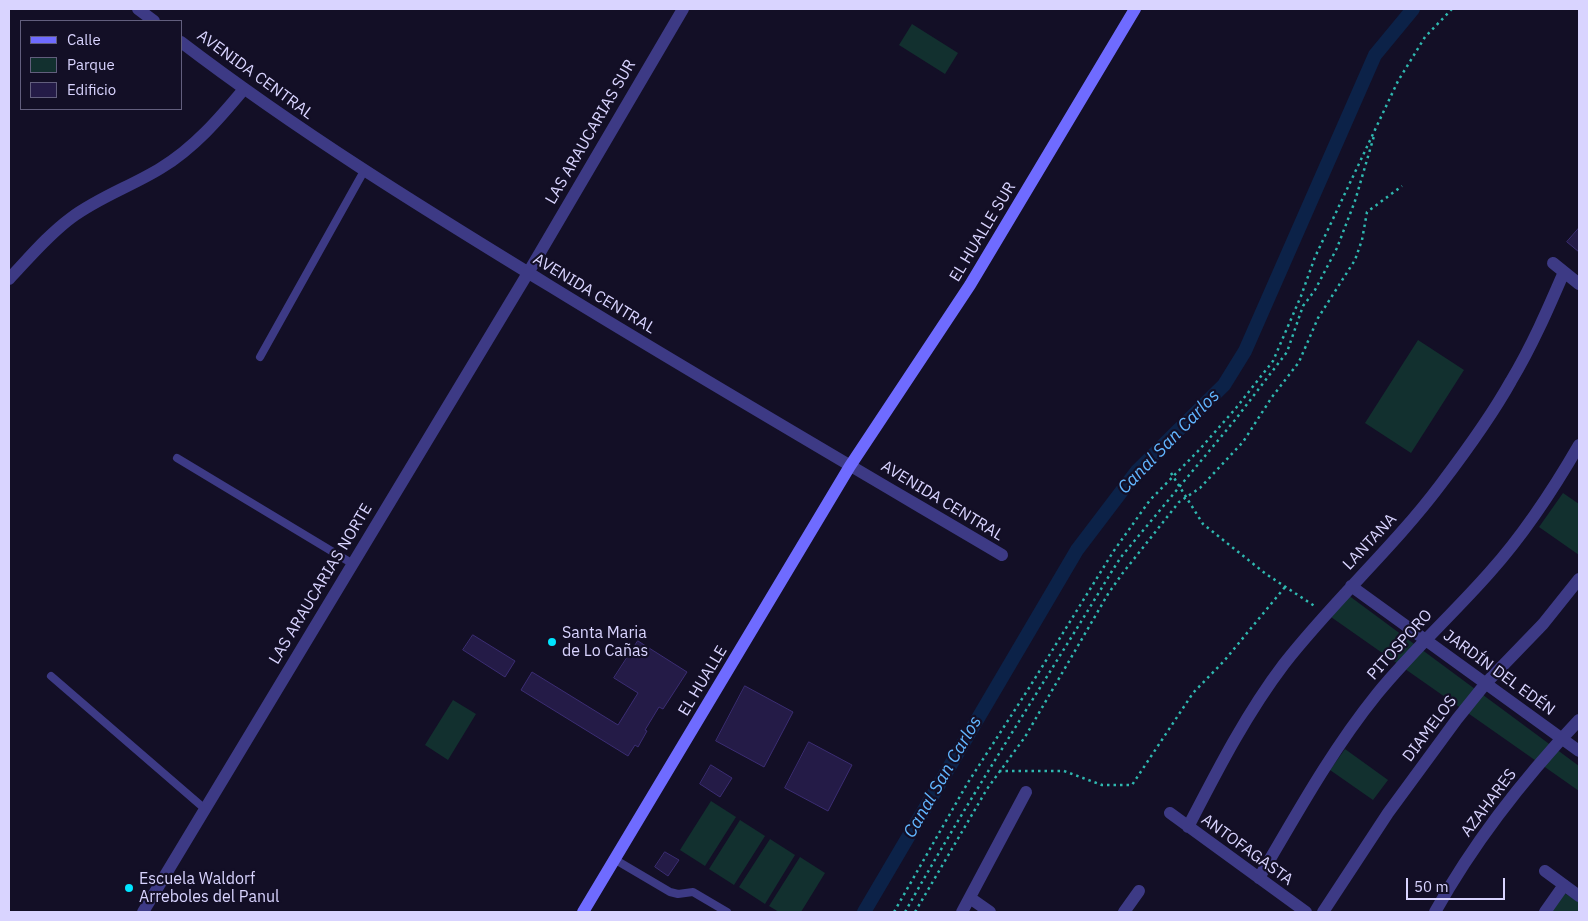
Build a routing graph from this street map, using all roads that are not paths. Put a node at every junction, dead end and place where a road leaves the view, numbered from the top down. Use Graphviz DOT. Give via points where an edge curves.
graph roads {
  1 [pos="138,9"];
  2 [pos="683,9"];
  3 [pos="1135,9"];
  4 [pos="153,20"];
  5 [pos="182,43"];
  6 [pos="244,89"];
  7 [pos="364,171"];
  8 [pos="1554,263"];
  9 [pos="1564,272"];
  10 [pos="528,273"];
  11 [pos="9,279"];
  12 [pos="1579,284"];
  13 [pos="260,357"];
  14 [pos="1579,445"];
  15 [pos="177,458"];
  16 [pos="850,466"];
  17 [pos="1002,555"];
  18 [pos="353,564"];
  19 [pos="1579,579"];
  20 [pos="1351,586"];
  21 [pos="1425,640"];
  22 [pos="51,676"];
  23 [pos="1486,683"];
  24 [pos="1579,720"];
  25 [pos="1562,738"];
  26 [pos="1579,751"];
  27 [pos="1026,792"];
  28 [pos="205,809"];
  29 [pos="1170,813"];
  30 [pos="1188,827"];
  31 [pos="614,860"];
  32 [pos="1545,871"];
  33 [pos="1259,878"];
  34 [pos="1564,885"];
  35 [pos="1139,891"];
  36 [pos="1579,896"];
  37 [pos="970,898"];
  38 [pos="143,912"];
  39 [pos="583,912"];
  40 [pos="727,912"];
  41 [pos="963,912"];
  42 [pos="990,912"];
  43 [pos="1124,912"];
  44 [pos="1306,912"];
  45 [pos="1322,912"];
  46 [pos="1435,912"];
  47 [pos="1545,912"];
  1 -- 4 [label="street"];
  2 -- 10 [label="street, LAS ARAUCARIAS SUR"];
  3 -- 16 [label="street, EL HUALLE SUR" via="970,285"];
  5 -- 6 [label="street, AVENIDA CENTRAL"];
  6 -- 7 [label="street, AVENIDA CENTRAL"];
  6 -- 11 [label="street" via="218,120 182,154 161,169 72,217"];
  7 -- 10 [label="street, AVENIDA CENTRAL"];
  7 -- 13 [label="lane"];
  8 -- 9 [label="street"];
  9 -- 12 [label="street"];
  9 -- 20 [label="street, LANTANA" via="1522,361 1472,442 1425,505"];
  10 -- 16 [label="street, AVENIDA CENTRAL"];
  10 -- 18 [label="street, LAS ARAUCARIAS NORTE"];
  14 -- 21 [label="street, PITOSPORO" via="1539,510 1511,546 1476,588"];
  15 -- 18 [label="lane"];
  16 -- 17 [label="street, AVENIDA CENTRAL"];
  16 -- 31 [label="street, EL HUALLE"];
  18 -- 28 [label="street, LAS ARAUCARIAS NORTE"];
  19 -- 23 [label="street, DIAMELOS" via="1543,624"];
  20 -- 21 [label="street, JARDÍN DEL EDÉN"];
  20 -- 30 [label="street, LANTANA" via="1283,665 1247,719"];
  21 -- 23 [label="street, JARDÍN DEL EDÉN"];
  21 -- 33 [label="street, PITOSPORO" via="1346,736"];
  22 -- 28 [label="lane"];
  23 -- 25 [label="street, JARDÍN DEL EDÉN"];
  23 -- 45 [label="street, DIAMELOS" via="1407,786"];
  24 -- 25 [label="street, AZAHARES"];
  25 -- 26 [label="street, JARDÍN DEL EDÉN"];
  25 -- 46 [label="street, AZAHARES" via="1504,807"];
  27 -- 37 [label="street"];
  28 -- 38 [label="street, LAS ARAUCARIAS NORTE"];
  29 -- 30 [label="street, ANTOFAGASTA"];
  30 -- 33 [label="street, ANTOFAGASTA"];
  31 -- 39 [label="street, EL HUALLE"];
  31 -- 40 [label="lane" via="670,892 693,892"];
  32 -- 34 [label="street"];
  33 -- 44 [label="street, ANTOFAGASTA"];
  34 -- 36 [label="street"];
  34 -- 47 [label="street"];
  35 -- 43 [label="street"];
  37 -- 41 [label="street"];
  37 -- 42 [label="street"];
}
